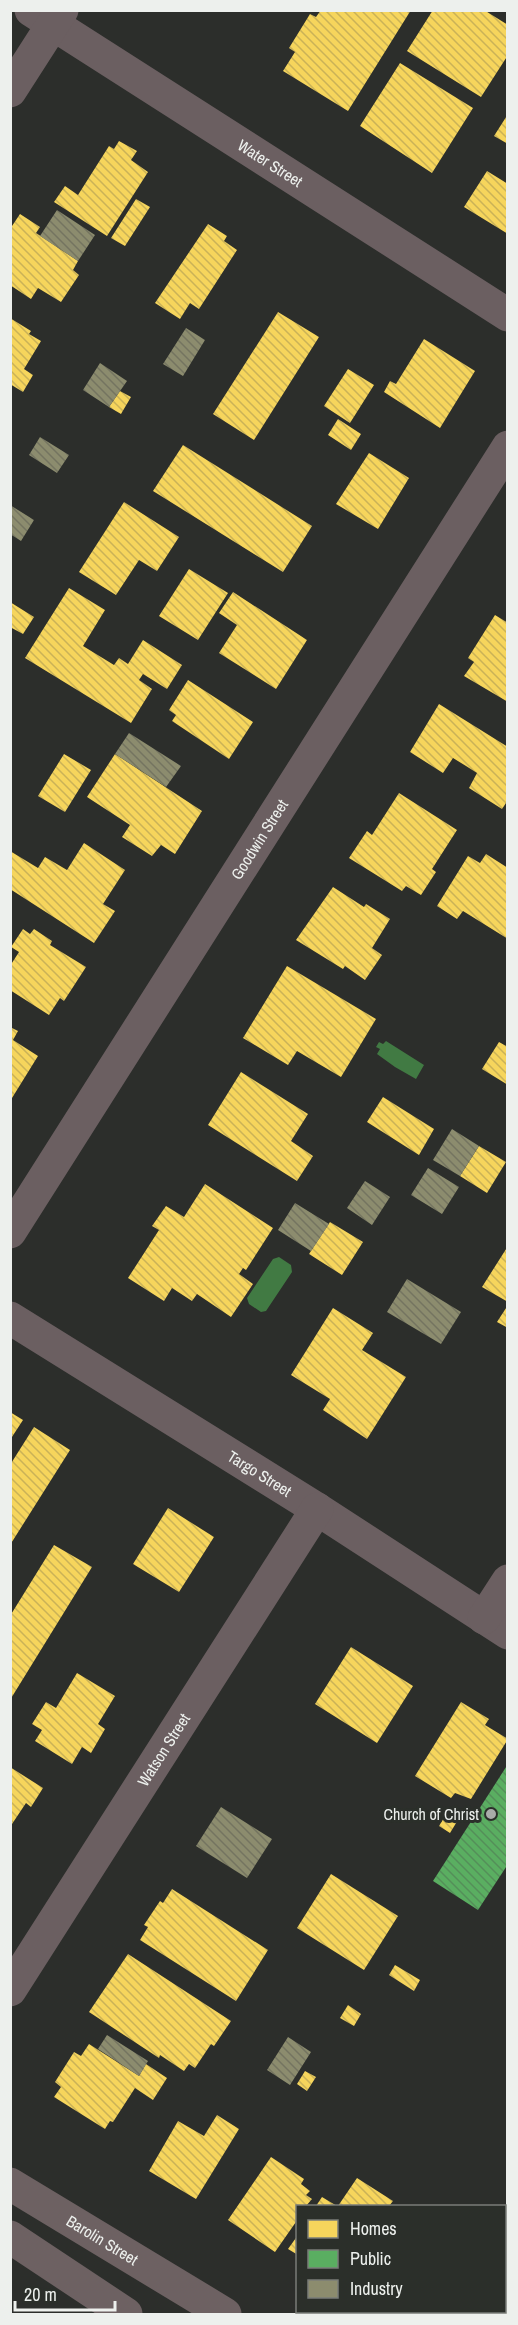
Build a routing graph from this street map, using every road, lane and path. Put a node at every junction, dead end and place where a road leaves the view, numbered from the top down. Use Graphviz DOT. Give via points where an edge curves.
graph roads {
  1 [pos="49,15"];
  2 [pos="10,91"];
  3 [pos="507,315"];
  4 [pos="507,447"];
  5 [pos="10,1232"];
  6 [pos="10,1318"];
  7 [pos="316,1509"];
  8 [pos="507,1581"];
  9 [pos="496,1625"];
  10 [pos="10,1990"];
  11 [pos="10,2184"];
  12 [pos="10,2237"];
  13 [pos="126,2314"];
  14 [pos="225,2314"];
  1 -- 2 [label="street"];
  1 -- 3 [label="street, Water Street"];
  4 -- 5 [label="street, Goodwin Street"];
  6 -- 7 [label="street, Targo Street"];
  7 -- 9 [label="street, Targo Street"];
  7 -- 10 [label="street, Watson Street"];
  8 -- 9 [label="street"];
  11 -- 14 [label="main road, Barolin Street"];
  12 -- 13 [label="main road"];
}
